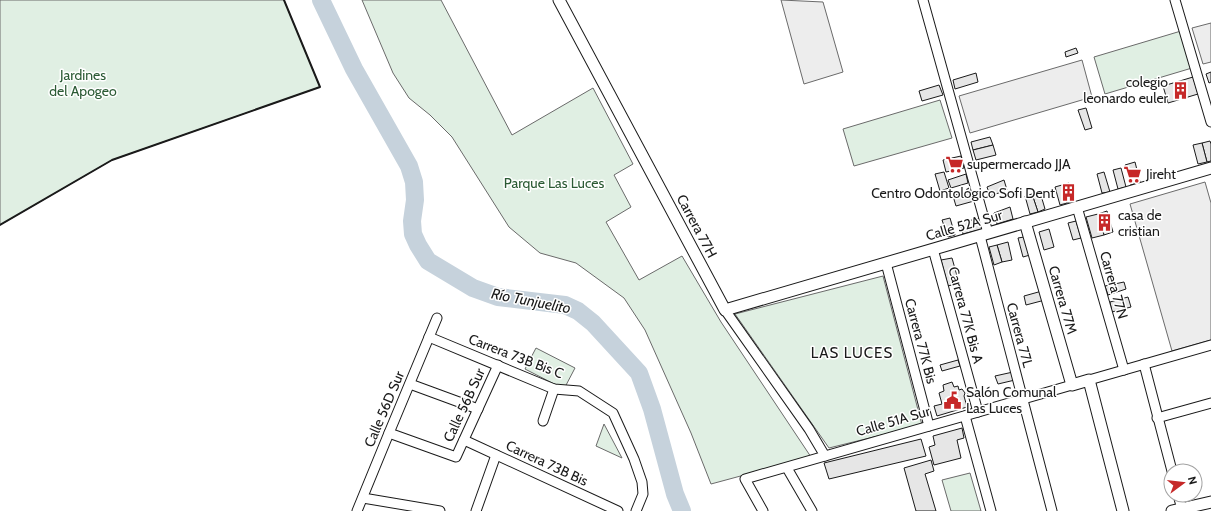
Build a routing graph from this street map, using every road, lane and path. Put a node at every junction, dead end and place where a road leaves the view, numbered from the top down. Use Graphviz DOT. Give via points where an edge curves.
graph roads {
  1 [pos="559,0"];
  2 [pos="922,0"];
  3 [pos="1175,0"];
  4 [pos="1211,122"];
  5 [pos="1211,168"];
  6 [pos="1077,207"];
  7 [pos="1026,222"];
  8 [pos="984,235"];
  9 [pos="933,249"];
  10 [pos="886,263"];
  11 [pos="725,310"];
  12 [pos="437,318"];
  13 [pos="430,337"];
  14 [pos="1211,345"];
  15 [pos="1144,364"];
  16 [pos="498,365"];
  17 [pos="1124,370"];
  18 [pos="1089,380"];
  19 [pos="410,384"];
  20 [pos="1072,385"];
  21 [pos="554,389"];
  22 [pos="1023,399"];
  23 [pos="1211,403"];
  24 [pos="478,409"];
  25 [pos="978,412"];
  26 [pos="965,416"];
  27 [pos="1157,418"];
  28 [pos="543,421"];
  29 [pos="929,426"];
  30 [pos="388,433"];
  31 [pos="464,440"];
  32 [pos="496,455"];
  33 [pos="825,456"];
  34 [pos="1170,463"];
  35 [pos="787,468"];
  36 [pos="362,498"];
  37 [pos="1211,502"];
  38 [pos="1177,510"];
  39 [pos="357,511"];
  40 [pos="440,511"];
  41 [pos="476,511"];
  42 [pos="618,511"];
  43 [pos="636,511"];
  44 [pos="763,511"];
  45 [pos="812,511"];
  46 [pos="991,511"];
  47 [pos="1052,511"];
  48 [pos="1123,511"];
  1 -- 11 [label="street, Carrera 77H"];
  2 -- 8 [label="street, Carrera 77L"];
  3 -- 4 [label="street"];
  5 -- 6 [label="street, Calle 52A Sur"];
  6 -- 7 [label="street, Calle 52A Sur"];
  6 -- 17 [label="street, Carrera 77N"];
  7 -- 8 [label="street, Calle 52A Sur"];
  7 -- 20 [label="street, Carrera 77M"];
  8 -- 9 [label="street, Calle 52A Sur"];
  8 -- 22 [label="street, Carrera 77L"];
  9 -- 10 [label="street, Calle 52A Sur"];
  9 -- 25 [label="street, Carrera 77K Bis A"];
  10 -- 11 [label="street, Calle 52A Sur"];
  10 -- 29 [label="street, Carrera 77K Bis"];
  11 -- 33 [label="street, Carrera 77H" via="809,429"];
  12 -- 13 [label="street, Calle 56D Sur"];
  13 -- 16 [label="street, Carrera 73B Bis C"];
  13 -- 19 [label="street, Calle 56D Sur"];
  14 -- 15 [label="street, Calle 51A Sur"];
  15 -- 17 [label="street, Calle 51A Sur"];
  15 -- 27 [label="street"];
  16 -- 21 [label="street, Carrera 73B Bis C"];
  16 -- 24 [label="street, Calle 56B Sur"];
  17 -- 18 [label="street, Calle 51A Sur"];
  18 -- 20 [label="street, Calle 51A Sur"];
  18 -- 48 [label="street"];
  19 -- 24 [label="street"];
  19 -- 30 [label="street, Calle 56D Sur"];
  20 -- 22 [label="street, Calle 51A Sur"];
  21 -- 28 [label="street"];
  21 -- 43 [label="street, Carrera 73B Bis C" via="579,392 613,413 642,482 643,494"];
  22 -- 25 [label="street, Calle 51A Sur"];
  22 -- 47 [label="street, Carrera 77L"];
  23 -- 27 [label="street"];
  24 -- 31 [label="street, Calle 56B Sur"];
  25 -- 26 [label="street, Calle 51A Sur"];
  26 -- 29 [label="street, Calle 51A Sur"];
  26 -- 46 [label="street"];
  27 -- 34 [label="street"];
  29 -- 33 [label="street, Calle 51A Sur"];
  30 -- 31 [label="street, Calle 56B Sur" via="456,457"];
  30 -- 36 [label="street, Calle 56D Sur"];
  31 -- 32 [label="street, Carrera 73B Bis"];
  32 -- 41 [label="street"];
  32 -- 42 [label="street, Carrera 73B Bis"];
  33 -- 35 [label="street, Calle 51A Sur"];
  35 -- 44 [label="street, Calle 51A Sur" via="745,479"];
  35 -- 45 [label="street"];
  36 -- 39 [label="street, Calle 56D Sur"];
  36 -- 40 [label="street"];
  37 -- 38 [label="street"];
}
